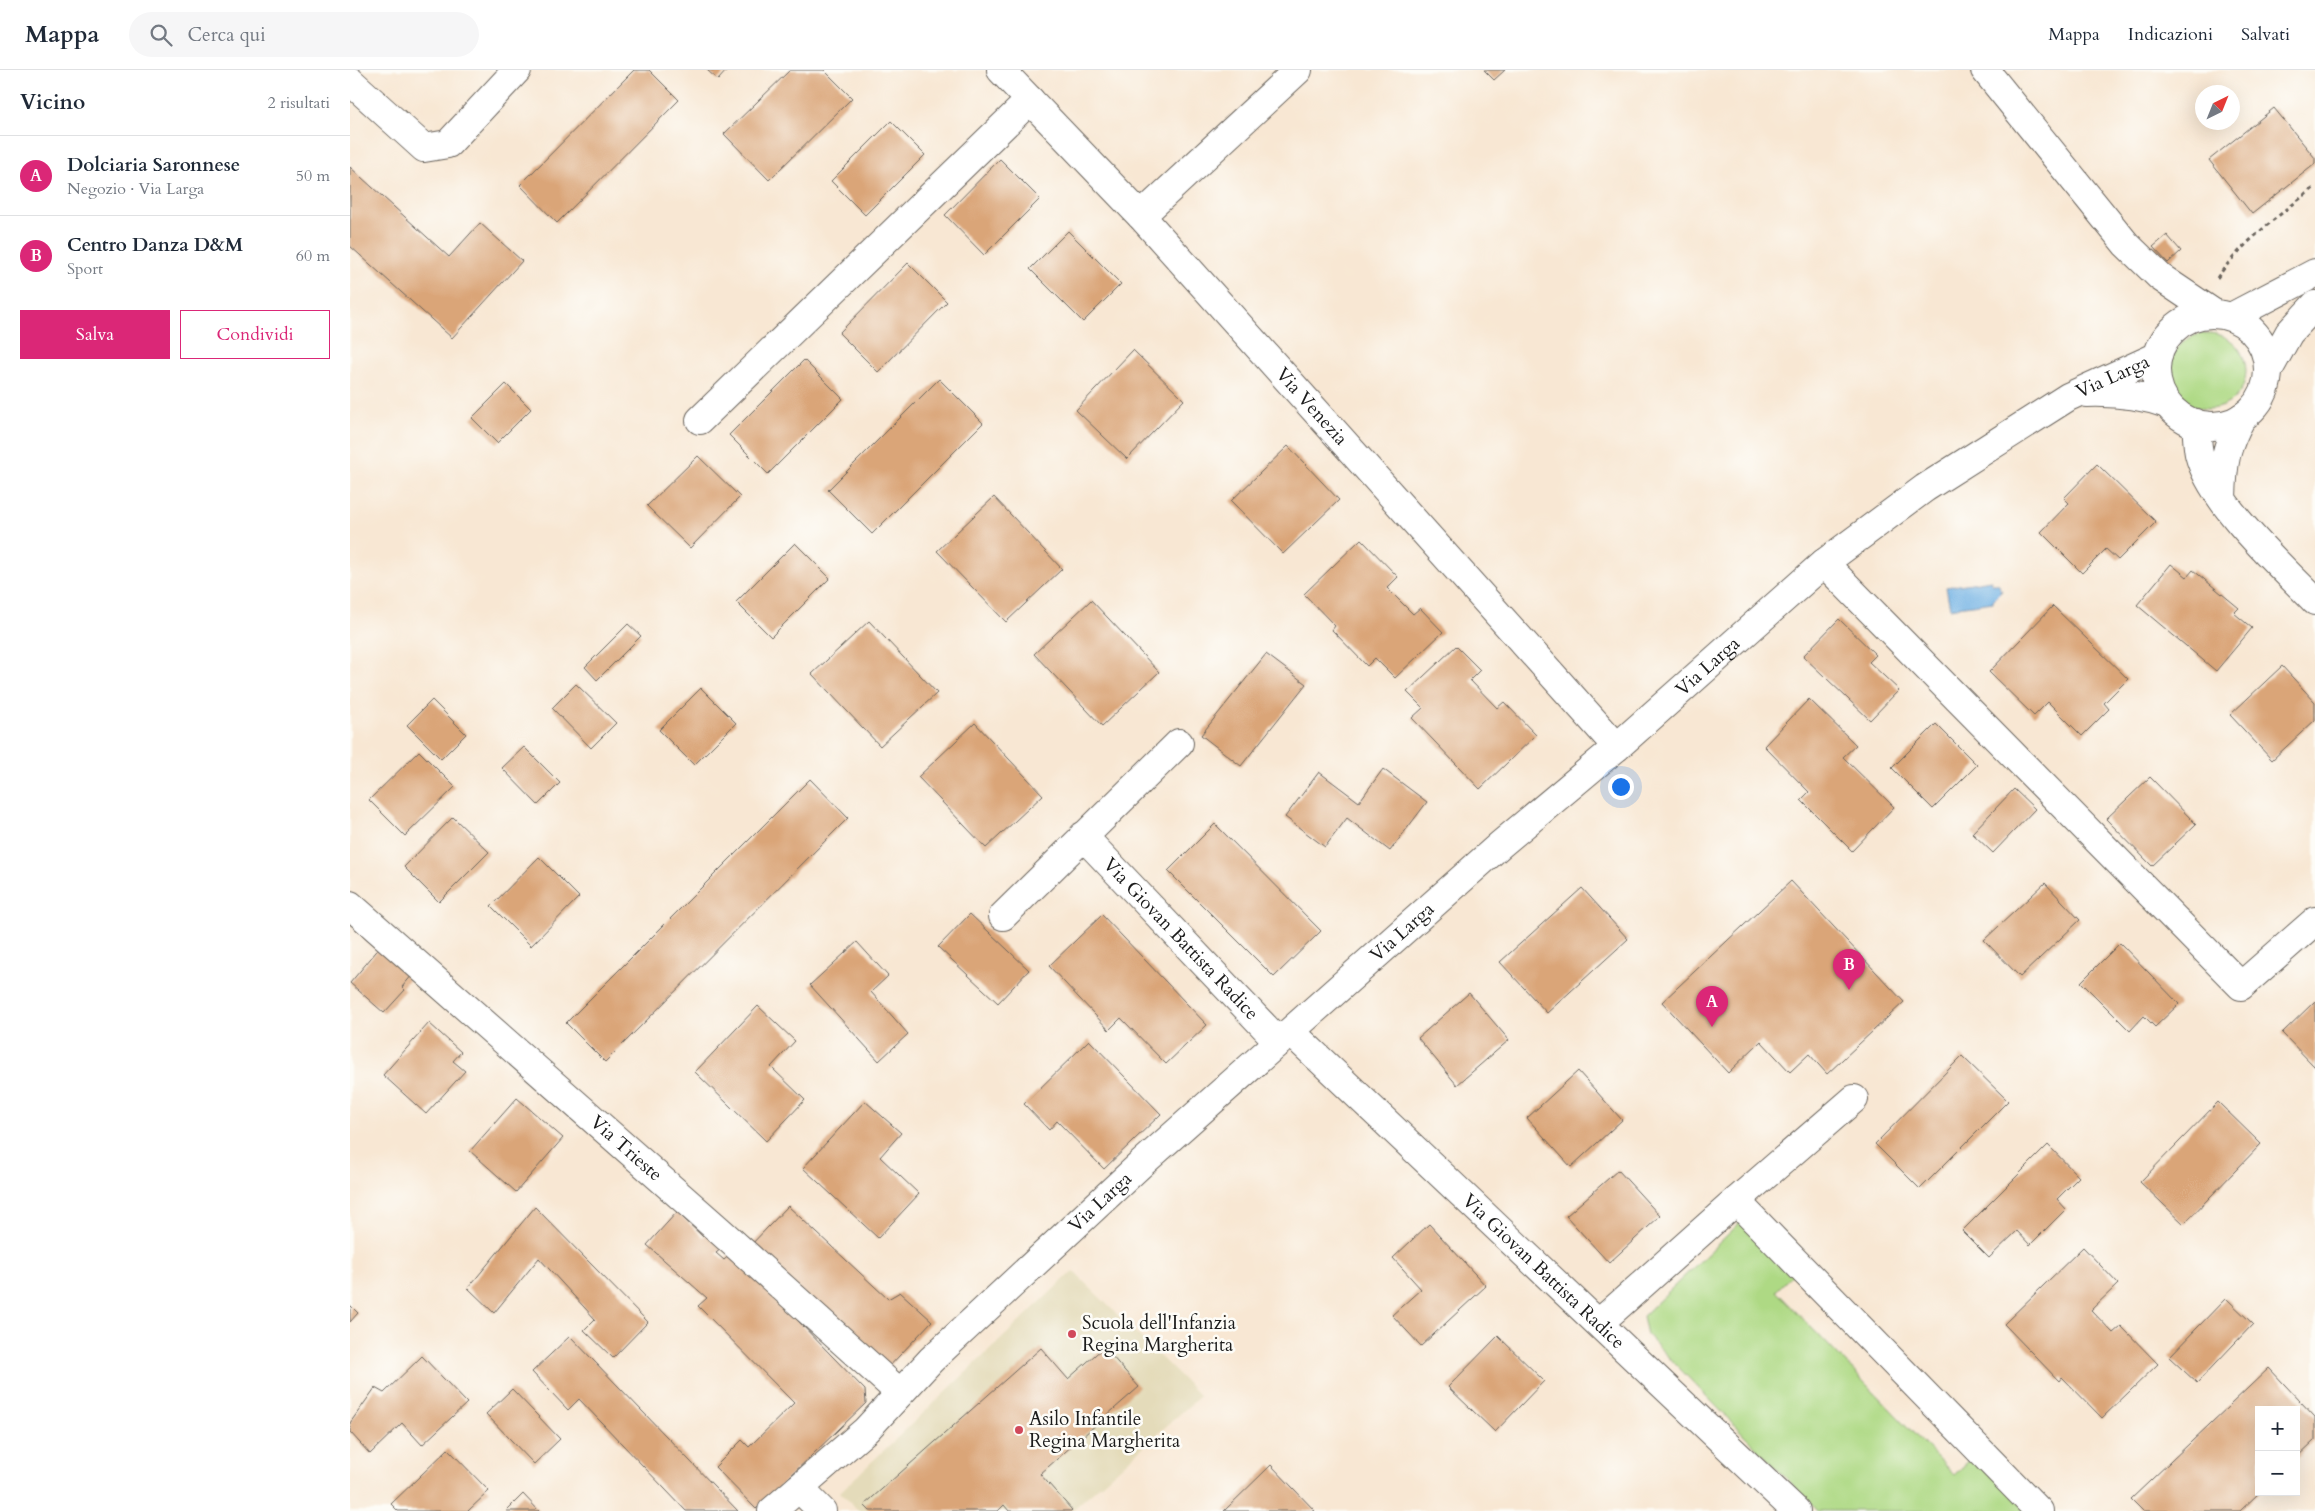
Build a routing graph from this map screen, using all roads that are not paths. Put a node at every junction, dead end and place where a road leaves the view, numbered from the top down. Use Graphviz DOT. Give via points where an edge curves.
graph roads {
  1 [pos="517,70"];
  2 [pos="1001,70"];
  3 [pos="1298,70"];
  4 [pos="1985,70"];
  5 [pos="350,80"];
  6 [pos="1030,100"];
  7 [pos="1142,216"];
  8 [pos="2315,273"];
  9 [pos="2315,305"];
  10 [pos="2207,314"];
  11 [pos="2158,356"];
  12 [pos="2268,371"];
  13 [pos="2068,398"];
  14 [pos="2167,404"];
  15 [pos="2242,417"];
  16 [pos="700,420"];
  17 [pos="2196,423"];
  18 [pos="2215,466"];
  19 [pos="1824,563"];
  20 [pos="2315,601"];
  21 [pos="1179,743"];
  22 [pos="1617,747"];
  23 [pos="1083,836"];
  24 [pos="350,905"];
  25 [pos="1003,916"];
  26 [pos="2315,921"];
  27 [pos="1285,1037"];
  28 [pos="1854,1099"];
  29 [pos="1736,1201"];
  30 [pos="1599,1323"];
  31 [pos="900,1394"];
  32 [pos="800,1488"];
  33 [pos="772,1511"];
  34 [pos="822,1511"];
  35 [pos="1796,1511"];
  36 [pos="2039,1511"];
  1 -- 5 [label="street" via="448,144 424,148"];
  2 -- 6 [label="street, Via Venezia"];
  3 -- 7 [label="street"];
  4 -- 10 [label="street" via="2126,244 2160,277"];
  6 -- 7 [label="street, Via Venezia"];
  6 -- 16 [label="street"];
  7 -- 22 [label="street, Via Venezia"];
  8 -- 10 [label="street"];
  9 -- 12 [label="street" via="2289,333"];
  10 -- 11 [label="street" via="2172,331"];
  10 -- 12 [label="street" via="2247,326 2266,354"];
  11 -- 13 [label="street, Via Larga"];
  11 -- 14 [label="street" via="2156,373"];
  12 -- 15 [label="street" via="2265,389 2256,405"];
  13 -- 14 [label="street, Via Larga" via="2087,393 2120,393 2145,396"];
  13 -- 19 [label="street, Via Larga" via="1925,488"];
  14 -- 17 [label="street" via="2180,416"];
  15 -- 17 [label="street" via="2228,424"];
  15 -- 18 [label="street"];
  17 -- 18 [label="street" via="2199,454"];
  18 -- 20 [label="street" via="2222,498 2247,530"];
  19 -- 22 [label="street, Via Larga"];
  19 -- 26 [label="street" via="2241,986"];
  21 -- 23 [label="street"];
  22 -- 27 [label="street, Via Larga" via="1500,844"];
  23 -- 25 [label="street"];
  23 -- 27 [label="street, Via Giovan Battista Radice"];
  24 -- 31 [label="street, Via Trieste"];
  27 -- 30 [label="street, Via Giovan Battista Radice"];
  27 -- 31 [label="street, Via Larga" via="1140,1165 931,1360"];
  28 -- 29 [label="street"];
  29 -- 30 [label="street"];
  29 -- 36 [label="street"];
  30 -- 35 [label="street, Via Giovan Battista Radice"];
  31 -- 32 [label="street, Via Larga" via="866,1430"];
  32 -- 33 [label="street, Via Larga"];
  32 -- 34 [label="street"];
}
